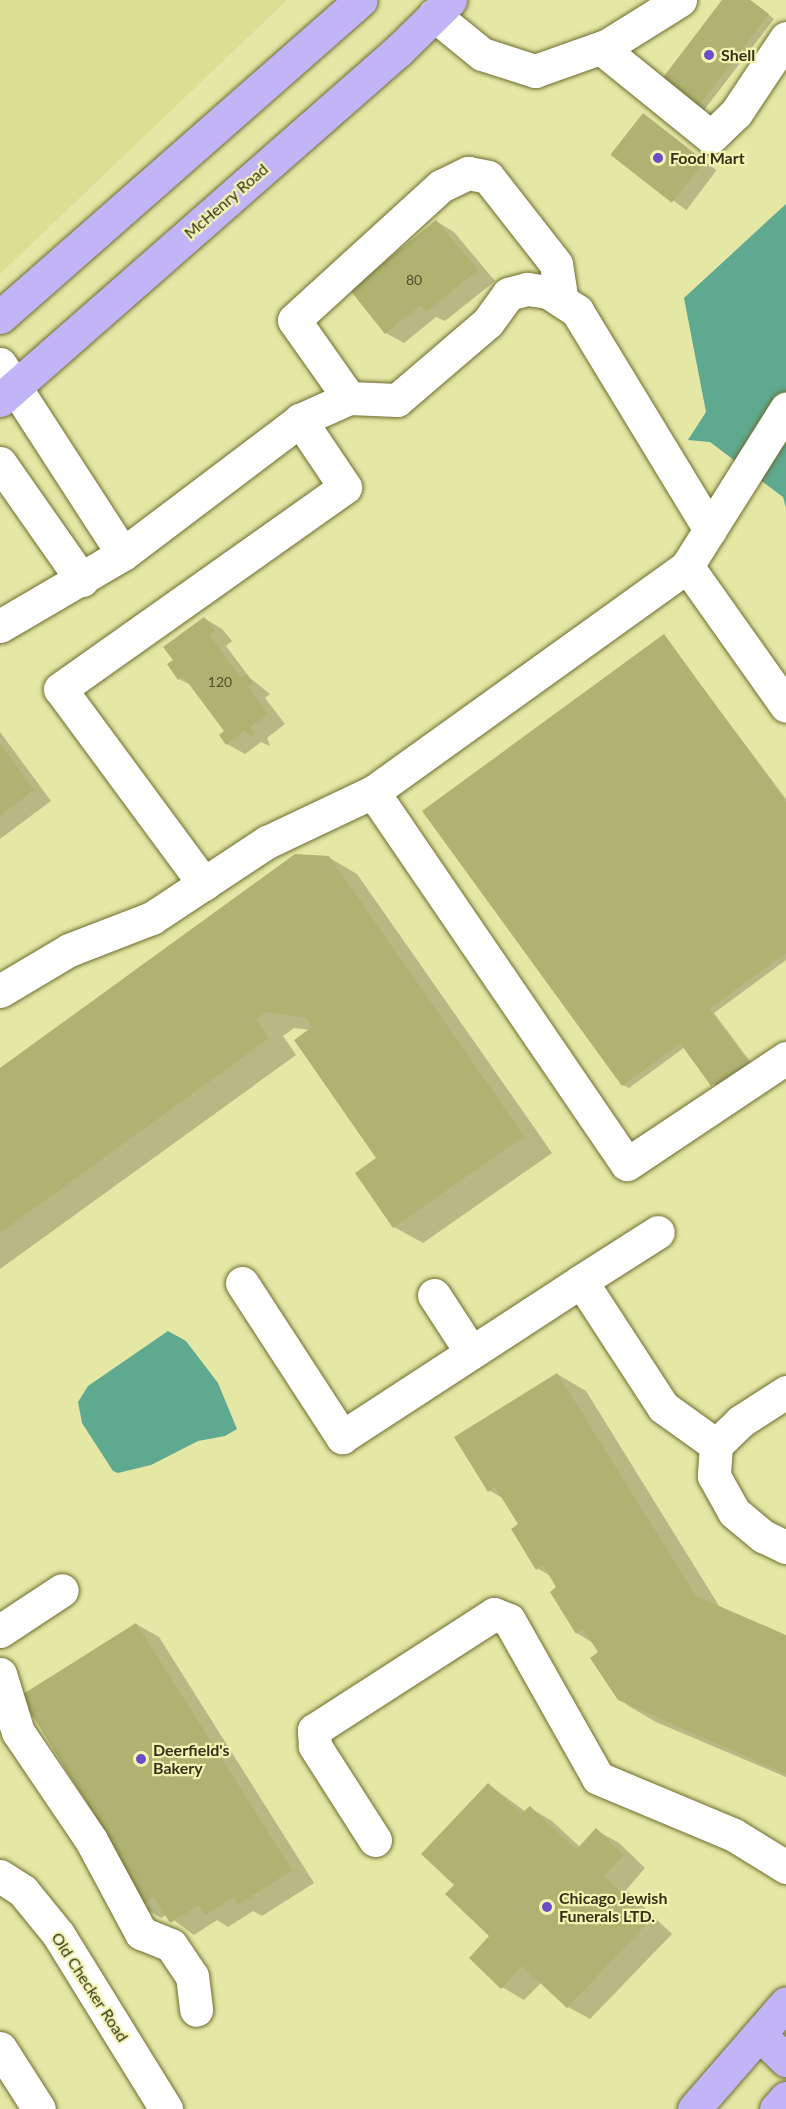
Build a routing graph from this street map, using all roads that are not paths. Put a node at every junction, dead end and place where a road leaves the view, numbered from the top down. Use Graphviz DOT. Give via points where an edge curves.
graph roads {
  1 [pos="361,0"];
  2 [pos="680,0"];
  3 [pos="442,8"];
  4 [pos="786,38"];
  5 [pos="601,48"];
  6 [pos="562,301"];
  7 [pos="0,317"];
  8 [pos="6,383"];
  9 [pos="349,398"];
  10 [pos="786,410"];
  11 [pos="300,420"];
  12 [pos="0,463"];
  13 [pos="719,517"];
  14 [pos="123,554"];
  15 [pos="687,566"];
  16 [pos="82,580"];
  17 [pos="0,626"];
  18 [pos="786,706"];
  19 [pos="373,792"];
  20 [pos="204,884"];
  21 [pos="0,990"];
  22 [pos="786,1058"];
  23 [pos="658,1232"];
  24 [pos="581,1281"];
  25 [pos="242,1283"];
  26 [pos="434,1295"];
  27 [pos="471,1353"];
  28 [pos="786,1392"];
  29 [pos="716,1445"];
  30 [pos="786,1547"];
  31 [pos="62,1590"];
  32 [pos="0,1630"];
  33 [pos="0,1674"];
  34 [pos="375,1840"];
  35 [pos="786,1867"];
  36 [pos="0,1876"];
  37 [pos="786,2003"];
  38 [pos="196,2010"];
  39 [pos="761,2036"];
  40 [pos="0,2048"];
  41 [pos="786,2060"];
  42 [pos="786,2098"];
  43 [pos="39,2109"];
  44 [pos="166,2109"];
  45 [pos="694,2109"];
  46 [pos="776,2109"];
  1 -- 7 [label="main road"];
  2 -- 5 [label="street"];
  3 -- 5 [label="street" via="482,54 535,71"];
  3 -- 8 [label="main road, McHenry Road"];
  4 -- 5 [label="street" via="735,113 711,137"];
  6 -- 9 [label="street" via="548,292 527,289 508,294 488,322 397,400"];
  6 -- 9 [label="street" via="556,264 488,177 468,173 441,186 294,320"];
  6 -- 13 [label="street" via="577,310"];
  8 -- 14 [label="street"];
  9 -- 11 [label="street"];
  10 -- 13 [label="street"];
  11 -- 14 [label="street"];
  11 -- 20 [label="street" via="345,487 60,689"];
  12 -- 16 [label="street"];
  13 -- 15 [label="street"];
  14 -- 16 [label="street"];
  15 -- 18 [label="street"];
  15 -- 19 [label="street"];
  16 -- 17 [label="street"];
  19 -- 20 [label="street" via="267,842"];
  19 -- 22 [label="street" via="627,1164"];
  20 -- 21 [label="street" via="152,918 69,950"];
  23 -- 24 [label="street"];
  24 -- 27 [label="street"];
  24 -- 29 [label="street" via="663,1407"];
  25 -- 27 [label="street" via="342,1437"];
  26 -- 27 [label="street"];
  28 -- 29 [label="street" via="741,1421"];
  29 -- 30 [label="street" via="714,1476 734,1512 763,1536"];
  31 -- 32 [label="street"];
  33 -- 38 [label="street" via="18,1732 91,1840 141,1933 171,1945 192,1976"];
  34 -- 35 [label="street" via="315,1746 314,1730 494,1614 509,1620 598,1778 734,1835"];
  36 -- 44 [label="street, Old Checker Road" via="23,1891 58,1934"];
  37 -- 39 [label="main road"];
  39 -- 41 [label="main road"];
  39 -- 45 [label="main road"];
  40 -- 43 [label="street"];
  42 -- 46 [label="main road"];
}
